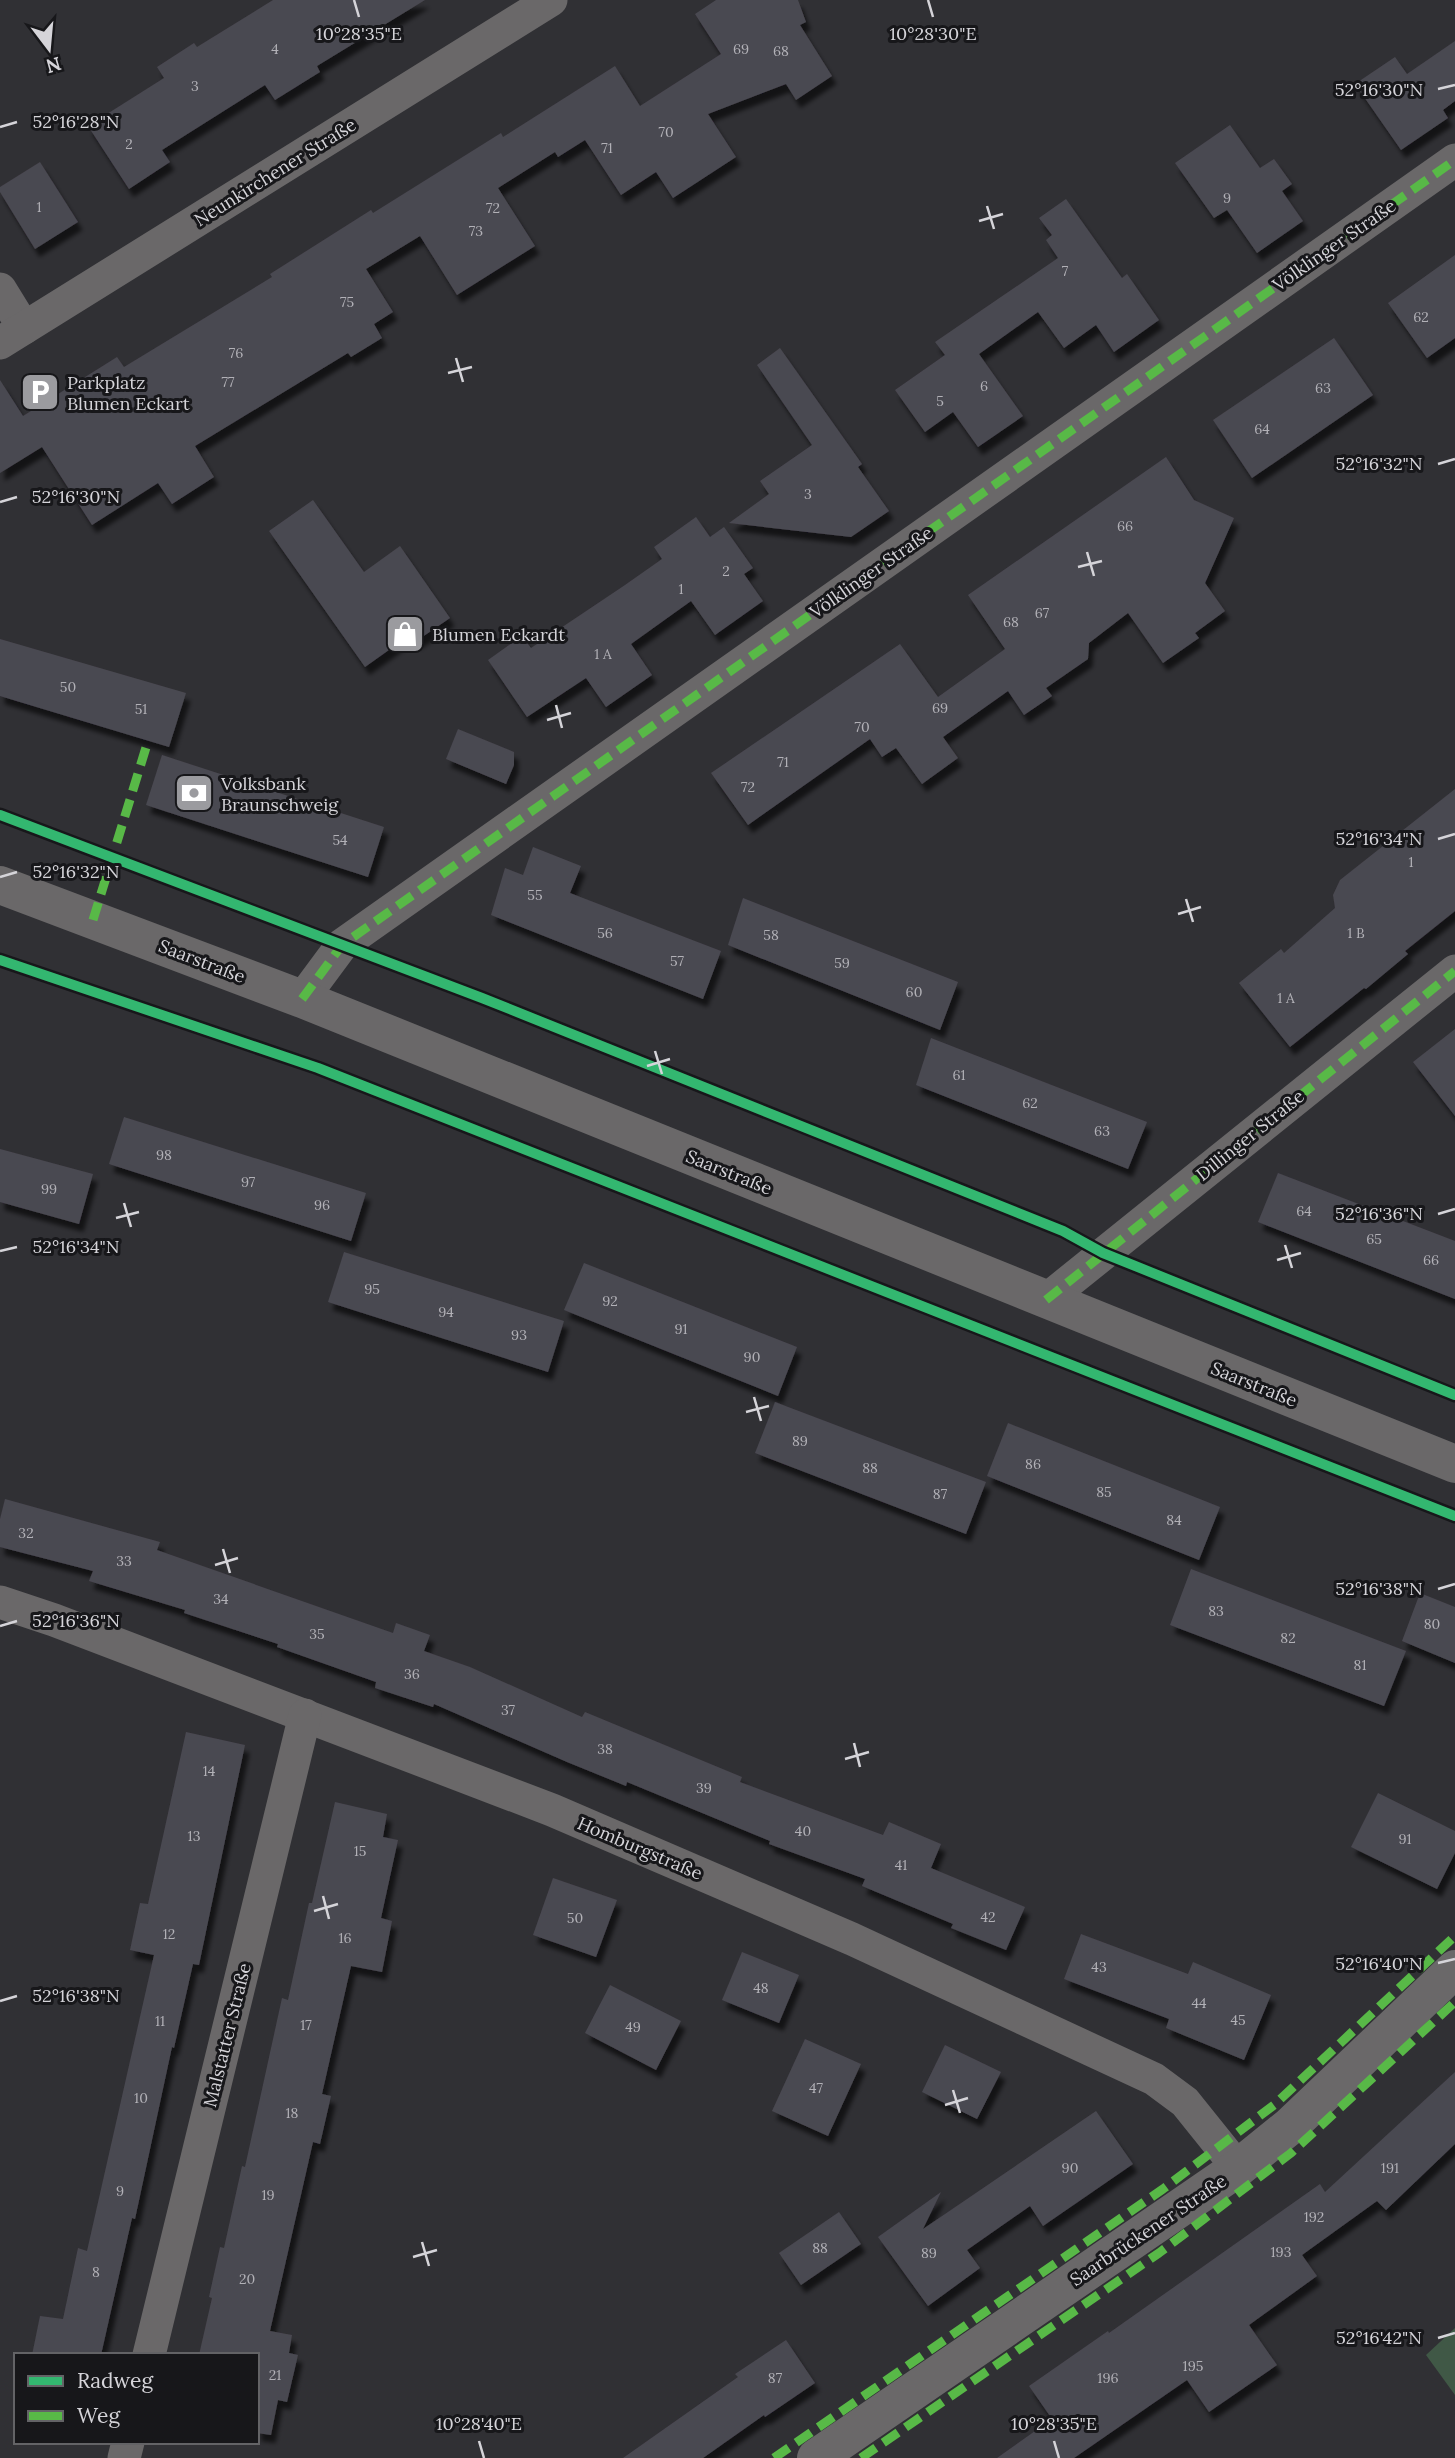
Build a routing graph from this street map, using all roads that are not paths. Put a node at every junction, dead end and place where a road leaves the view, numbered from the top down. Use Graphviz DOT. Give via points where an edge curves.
graph roads {
  1 [pos="551,0"];
  2 [pos="1455,160"];
  3 [pos="0,289"];
  4 [pos="12,336"];
  5 [pos="0,885"];
  6 [pos="1455,971"];
  7 [pos="302,999"];
  8 [pos="1046,1300"];
  9 [pos="1455,1465"];
  10 [pos="0,1602"];
  11 [pos="305,1715"];
  12 [pos="1455,1969"];
  13 [pos="1238,2168"];
  14 [pos="149,2353"];
  15 [pos="816,2458"];
  1 -- 4 [label="street, Neunkirchener Straße"];
  2 -- 7 [label="street, Völklinger Straße" via="342,946"];
  3 -- 4 [label="street"];
  5 -- 7 [label="street, Saarstraße"];
  6 -- 8 [label="street, Dillinger Straße"];
  7 -- 8 [label="street, Saarstraße"];
  8 -- 9 [label="street, Saarstraße"];
  10 -- 11 [label="street, Homburgstraße"];
  11 -- 13 [label="street, Homburgstraße" via="552,1810 802,1917 1154,2079 1185,2102"];
  11 -- 14 [label="street, Malstatter Straße"];
  12 -- 13 [label="street, Saarbrückener Straße" via="1290,2126"];
  13 -- 15 [label="street, Saarbrückener Straße"];
}
